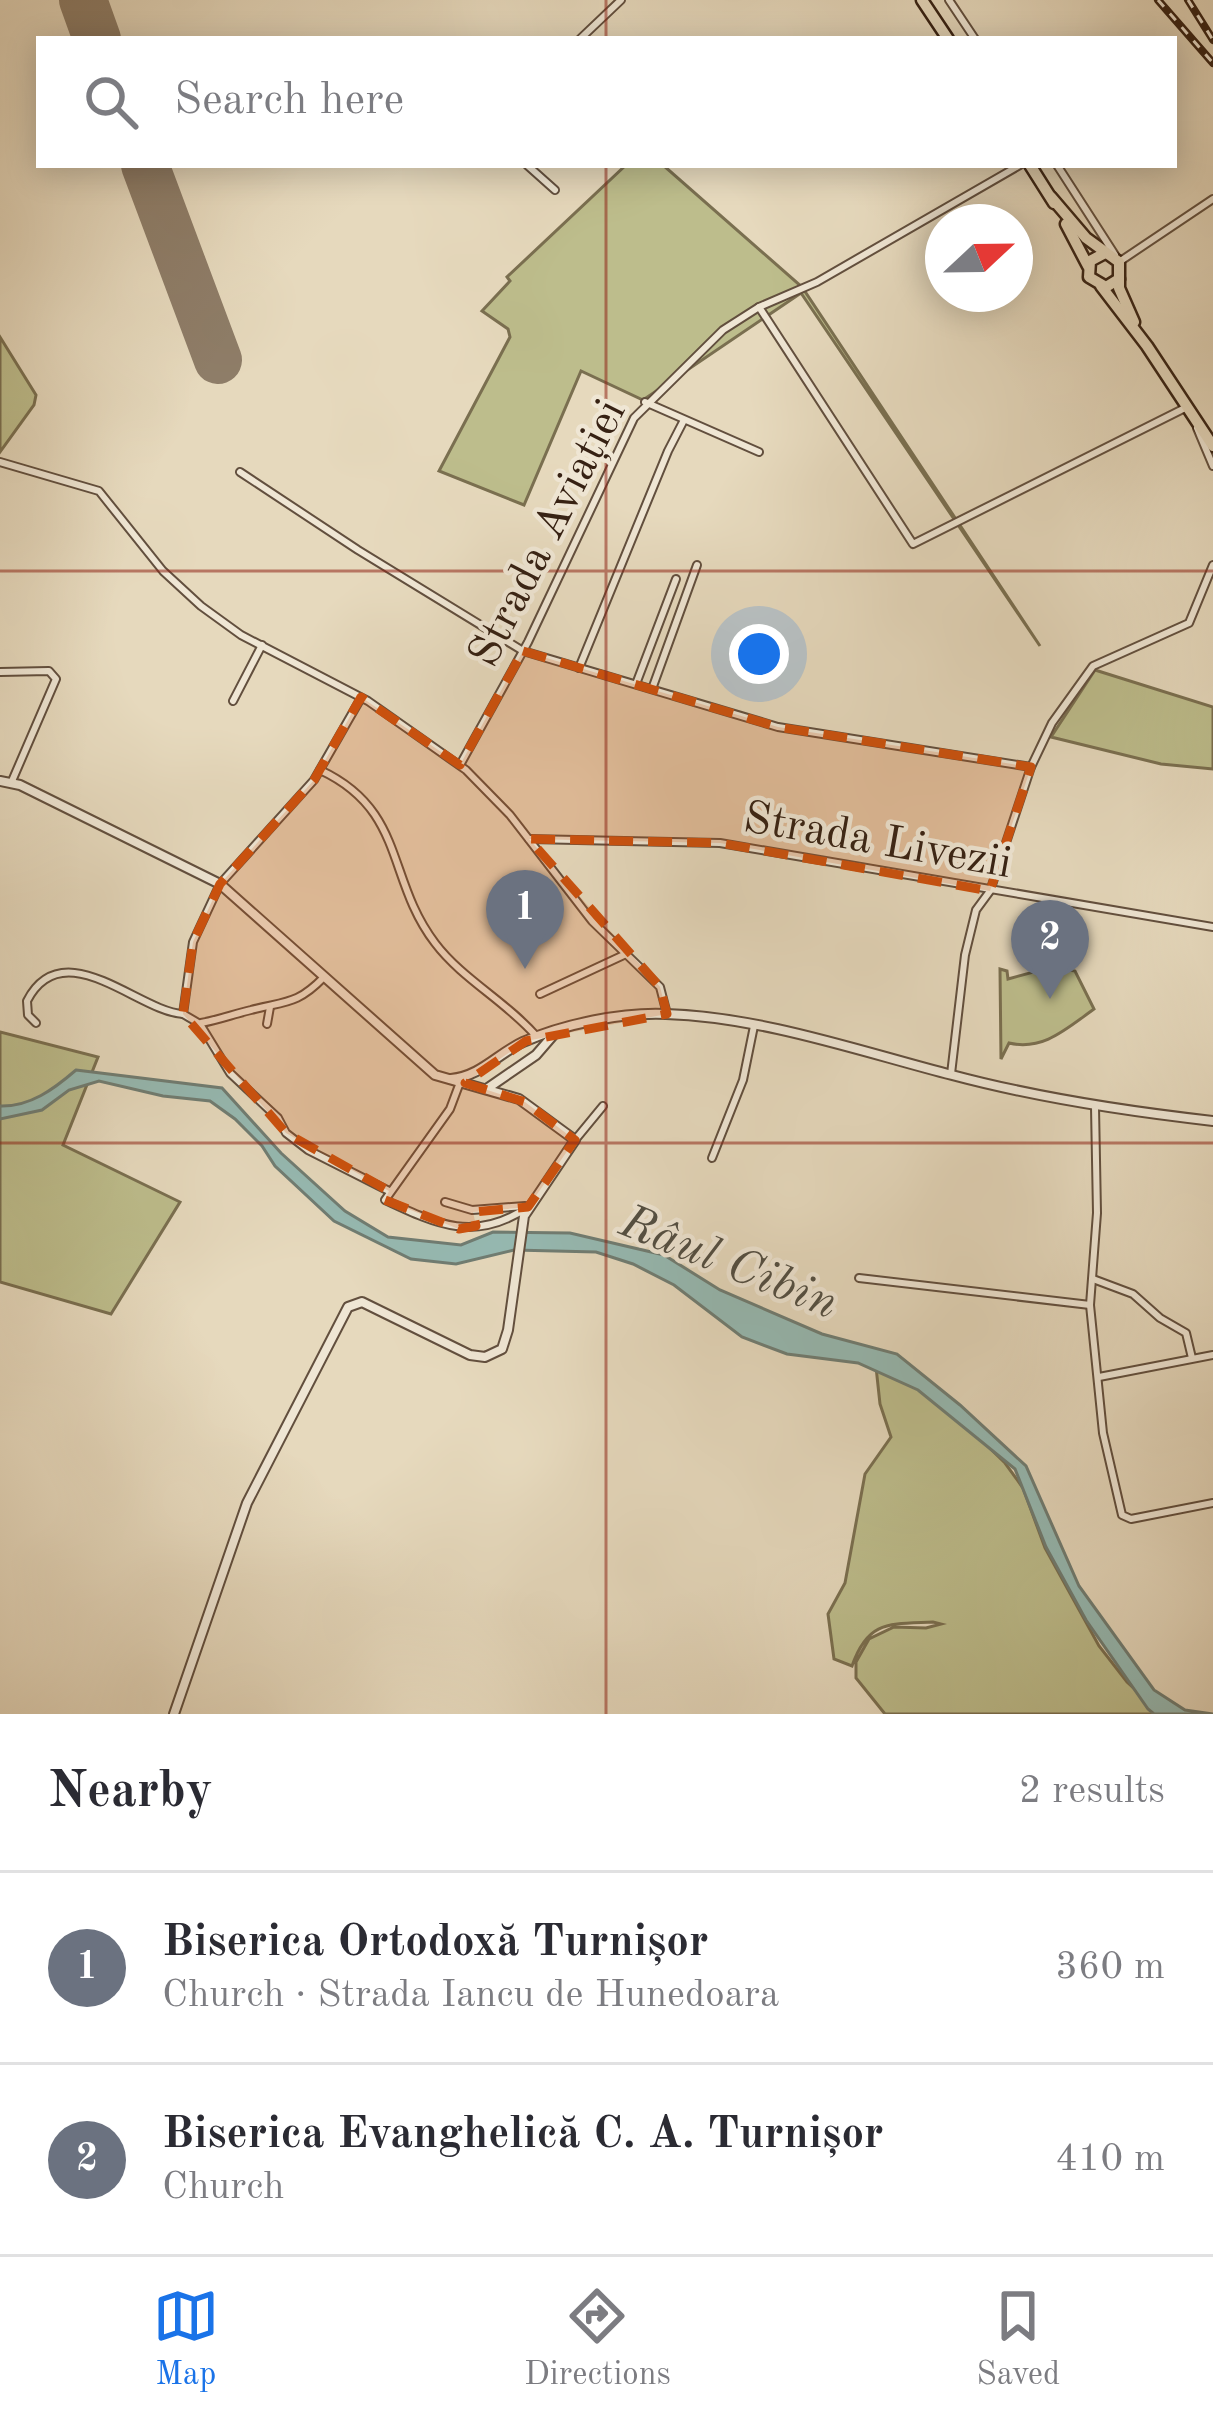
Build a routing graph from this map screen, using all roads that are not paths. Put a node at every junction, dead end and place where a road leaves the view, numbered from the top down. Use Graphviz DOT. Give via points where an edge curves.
graph roads {
  1 [pos="621,0"];
  2 [pos="922,0"];
  3 [pos="949,0"];
  4 [pos="583,36"];
  5 [pos="946,36"];
  6 [pos="973,36"];
  7 [pos="530,168"];
  8 [pos="1015,168"];
  9 [pos="1032,168"];
  10 [pos="1059,168"];
  11 [pos="555,190"];
  12 [pos="1051,197"];
  13 [pos="1213,199"];
  14 [pos="1111,254"];
  15 [pos="1088,266"];
  16 [pos="1119,279"];
  17 [pos="1101,286"];
  18 [pos="759,307"];
  19 [pos="1147,346"];
  20 [pos="645,402"];
  21 [pos="1190,410"];
  22 [pos="684,420"];
  23 [pos="1213,446"];
  24 [pos="759,452"];
  25 [pos="0,462"];
  26 [pos="1213,466"];
  27 [pos="240,472"];
  28 [pos="698,566"];
  29 [pos="1213,566"];
  30 [pos="676,579"];
  31 [pos="262,645"];
  32 [pos="523,651"];
  33 [pos="579,668"];
  34 [pos="0,672"];
  35 [pos="636,684"];
  36 [pos="652,689"];
  37 [pos="361,697"];
  38 [pos="233,701"];
  39 [pos="460,765"];
  40 [pos="1031,767"];
  41 [pos="320,770"];
  42 [pos="0,781"];
  43 [pos="12,781"];
  44 [pos="529,839"];
  45 [pos="220,884"];
  46 [pos="990,891"];
  47 [pos="1213,927"];
  48 [pos="626,954"];
  49 [pos="324,977"];
  50 [pos="540,994"];
  51 [pos="270,1007"];
  52 [pos="667,1013"];
  53 [pos="183,1014"];
  54 [pos="37,1023"];
  55 [pos="200,1024"];
  56 [pos="267,1024"];
  57 [pos="754,1026"];
  58 [pos="556,1032"];
  59 [pos="537,1037"];
  60 [pos="508,1075"];
  61 [pos="951,1075"];
  62 [pos="443,1080"];
  63 [pos="459,1085"];
  64 [pos="486,1089"];
  65 [pos="519,1100"];
  66 [pos="603,1106"];
  67 [pos="1095,1107"];
  68 [pos="1213,1120"];
  69 [pos="575,1140"];
  70 [pos="712,1158"];
  71 [pos="387,1196"];
  72 [pos="445,1202"];
  73 [pos="528,1207"];
  74 [pos="472,1210"];
  75 [pos="476,1226"];
  76 [pos="859,1278"];
  77 [pos="1093,1279"];
  78 [pos="1090,1306"];
  79 [pos="1213,1354"];
  80 [pos="1192,1358"];
  81 [pos="1097,1377"];
  82 [pos="1213,1503"];
  83 [pos="174,1714"];
  1 -- 4 [label="street"];
  2 -- 5 [label="main road"];
  3 -- 6 [label="street"];
  7 -- 11 [label="street"];
  8 -- 18 [label="street, Strada Aviației"];
  9 -- 12 [label="main road"];
  10 -- 14 [label="street"];
  12 -- 14 [label="main road"];
  12 -- 15 [label="main road"];
  13 -- 14 [label="street"];
  14 -- 15 [label="main road"];
  14 -- 16 [label="main road"];
  15 -- 17 [label="main road"];
  16 -- 17 [label="main road"];
  16 -- 19 [label="main road"];
  17 -- 19 [label="main road"];
  18 -- 20 [label="street, Strada Aviației"];
  18 -- 21 [label="street" via="914,544"];
  19 -- 21 [label="main road"];
  20 -- 22 [label="street"];
  20 -- 32 [label="street, Strada Aviației"];
  21 -- 23 [label="main road"];
  21 -- 26 [label="street"];
  22 -- 24 [label="street"];
  22 -- 33 [label="street"];
  25 -- 31 [label="street" via="99,491 172,580"];
  27 -- 32 [label="street"];
  28 -- 36 [label="street"];
  29 -- 40 [label="street" via="1189,623 1100,661 1080,680"];
  30 -- 35 [label="street"];
  31 -- 37 [label="street"];
  31 -- 38 [label="street"];
  32 -- 33 [label="street"];
  32 -- 39 [label="street, Strada Aviației"];
  33 -- 35 [label="street"];
  34 -- 43 [label="street" via="49,671 56,679"];
  35 -- 36 [label="street"];
  36 -- 40 [label="street" via="778,727"];
  37 -- 39 [label="street"];
  37 -- 41 [label="street"];
  39 -- 44 [label="street"];
  40 -- 46 [label="street"];
  41 -- 45 [label="street"];
  41 -- 59 [label="street" via="376,813 437,946"];
  42 -- 43 [label="street"];
  43 -- 45 [label="street"];
  44 -- 46 [label="street, Strada Livezii" via="720,843"];
  44 -- 48 [label="street"];
  45 -- 49 [label="street"];
  45 -- 53 [label="street" via="193,942"];
  46 -- 47 [label="street, Strada Livezii"];
  46 -- 61 [label="street" via="976,910 965,955"];
  48 -- 50 [label="street"];
  48 -- 52 [label="street" via="660,987"];
  49 -- 51 [label="street" via="294,1001"];
  49 -- 62 [label="street"];
  51 -- 55 [label="street"];
  51 -- 56 [label="street"];
  52 -- 57 [label="street"];
  52 -- 58 [label="street"];
  53 -- 54 [label="street" via="111,982 57,976 27,1001"];
  53 -- 55 [label="street"];
  55 -- 71 [label="street" via="230,1073 286,1133"];
  57 -- 61 [label="street"];
  57 -- 70 [label="street"];
  58 -- 59 [label="street"];
  58 -- 60 [label="street"];
  59 -- 62 [label="street" via="474,1074"];
  60 -- 64 [label="street"];
  60 -- 65 [label="street"];
  61 -- 67 [label="street"];
  62 -- 63 [label="street"];
  63 -- 64 [label="street"];
  63 -- 71 [label="street"];
  64 -- 65 [label="street"];
  65 -- 69 [label="street"];
  66 -- 69 [label="street"];
  67 -- 68 [label="street"];
  67 -- 77 [label="street"];
  69 -- 73 [label="street"];
  71 -- 75 [label="street" via="450,1228"];
  72 -- 74 [label="street"];
  73 -- 74 [label="street"];
  73 -- 75 [label="street"];
  73 -- 83 [label="street" via="506,1343 492,1356 455,1350 362,1302 348,1306 247,1503"];
  74 -- 75 [label="street"];
  76 -- 78 [label="street"];
  77 -- 78 [label="street"];
  77 -- 80 [label="street" via="1133,1294 1186,1333"];
  78 -- 81 [label="street"];
  79 -- 80 [label="street"];
  80 -- 81 [label="street"];
  81 -- 82 [label="street" via="1122,1515"];
}
